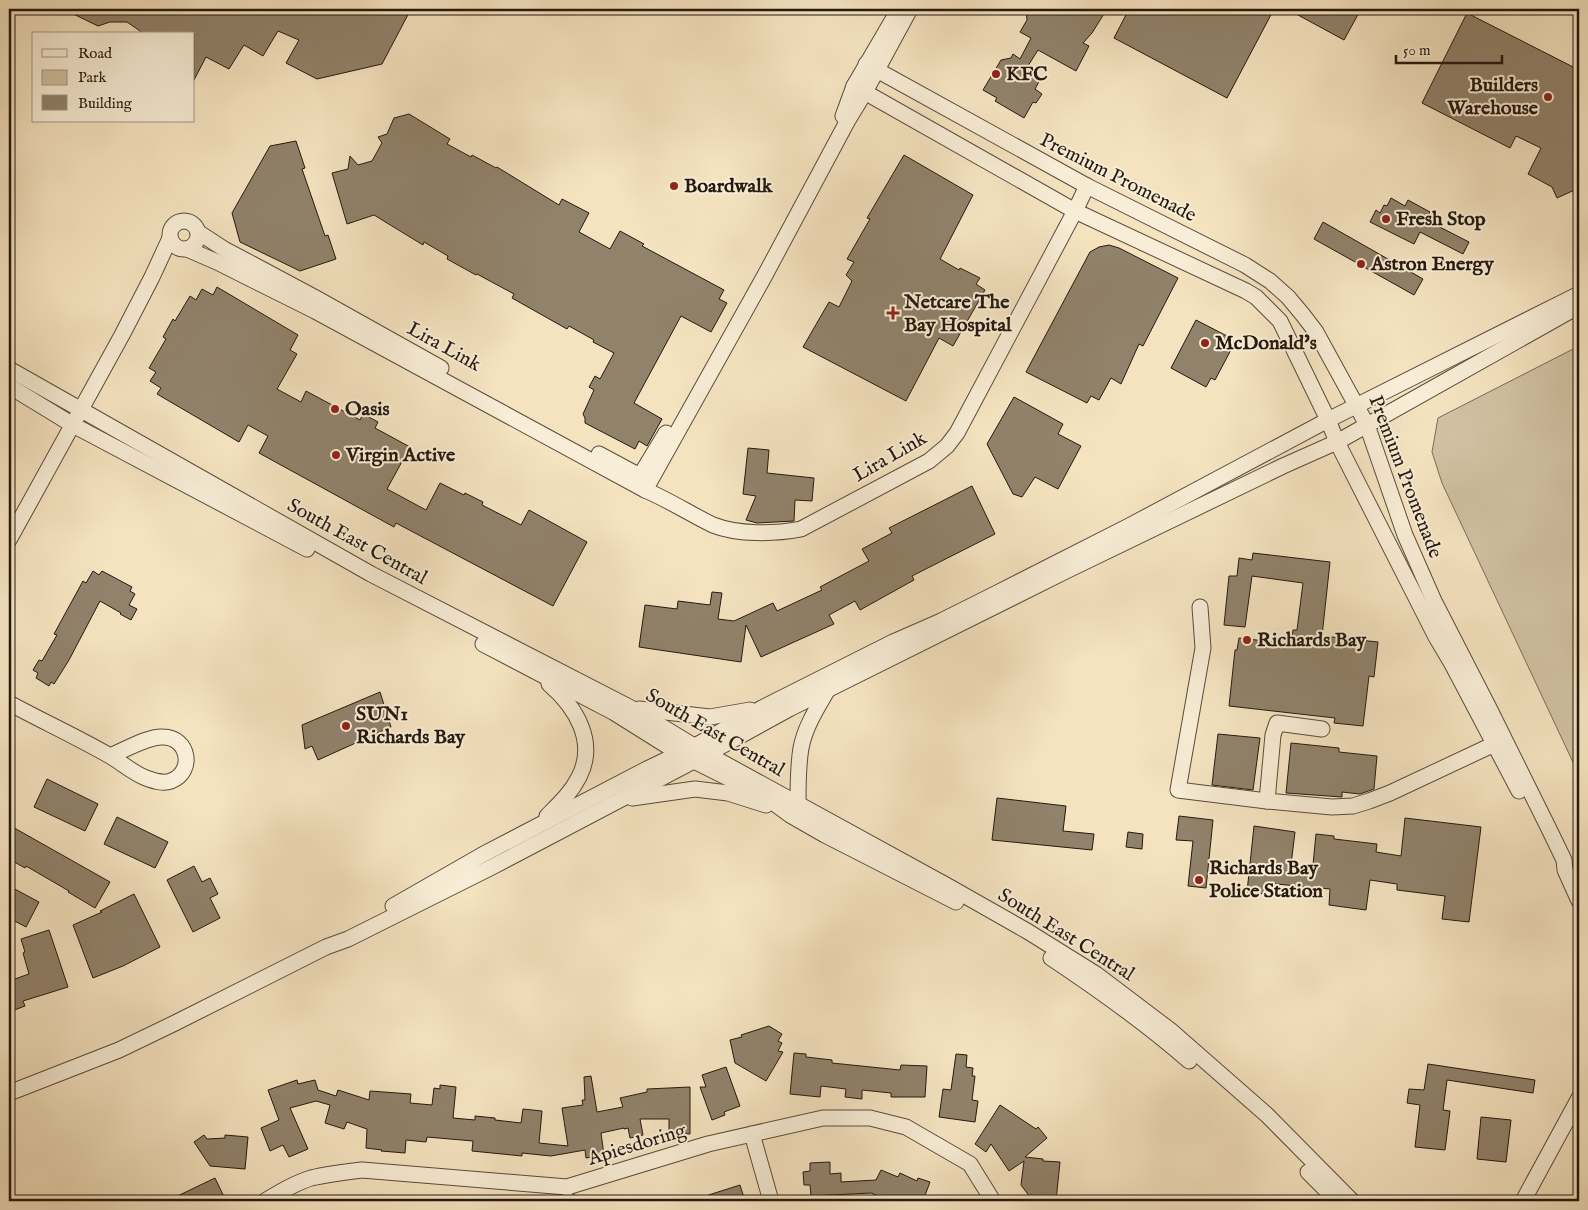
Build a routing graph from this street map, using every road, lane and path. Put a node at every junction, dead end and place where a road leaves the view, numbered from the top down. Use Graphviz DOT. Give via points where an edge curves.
graph roads {
  1 [pos="899,9"];
  2 [pos="910,9"];
  3 [pos="872,67"];
  4 [pos="859,89"];
  5 [pos="1087,186"];
  6 [pos="1075,212"];
  7 [pos="198,232"];
  8 [pos="170,238"];
  9 [pos="185,249"];
  10 [pos="152,277"];
  11 [pos="1579,294"];
  12 [pos="1579,306"];
  13 [pos="9,369"];
  14 [pos="9,386"];
  15 [pos="1358,406"];
  16 [pos="80,409"];
  17 [pos="1328,420"];
  18 [pos="73,425"];
  19 [pos="1367,425"];
  20 [pos="1337,442"];
  21 [pos="643,483"];
  22 [pos="9,540"];
  23 [pos="1200,606"];
  24 [pos="531,669"];
  25 [pos="828,690"];
  26 [pos="9,704"];
  27 [pos="762,708"];
  28 [pos="633,709"];
  29 [pos="1322,729"];
  30 [pos="1499,742"];
  31 [pos="680,754"];
  32 [pos="699,754"];
  33 [pos="110,756"];
  34 [pos="623,799"];
  35 [pos="1266,801"];
  36 [pos="794,809"];
  37 [pos="535,828"];
  38 [pos="1579,901"];
  39 [pos="326,946"];
  40 [pos="9,1093"];
  41 [pos="1579,1098"];
  42 [pos="752,1134"];
  43 [pos="266,1201"];
  44 [pos="771,1201"];
  45 [pos="993,1201"];
  46 [pos="1337,1201"];
  47 [pos="1352,1201"];
  48 [pos="1523,1201"];
  1 -- 3 [label="street"];
  2 -- 3 [label="street"];
  3 -- 4 [label="street"];
  3 -- 5 [label="street, Premium Promenade"];
  4 -- 6 [label="street, Premium Promenade"];
  4 -- 21 [label="street" via="659,445"];
  4 -- 21 [label="street" via="848,120 764,277"];
  5 -- 6 [label="street, Lira Link"];
  5 -- 15 [label="street, Premium Promenade" via="1245,265 1270,281 1316,332"];
  6 -- 17 [label="street, Premium Promenade" via="1256,297 1280,321"];
  6 -- 21 [label="street, Lira Link" via="957,433 929,461 801,529 785,532 731,530 714,525"];
  7 -- 8 [label="street" via="192,223 180,222 172,227"];
  7 -- 9 [label="street" via="196,243"];
  7 -- 21 [label="street, Lira Link"];
  8 -- 9 [label="street" via="176,247"];
  8 -- 10 [label="street"];
  9 -- 10 [label="street"];
  9 -- 21 [label="street, Lira Link" via="315,311"];
  10 -- 16 [label="street"];
  11 -- 15 [label="street"];
  12 -- 19 [label="street"];
  13 -- 16 [label="street, South East Central"];
  14 -- 18 [label="street, South East Central"];
  15 -- 17 [label="street"];
  15 -- 19 [label="street, Premium Promenade"];
  16 -- 18 [label="street"];
  16 -- 28 [label="street, South East Central" via="371,574"];
  17 -- 20 [label="street, Premium Promenade"];
  17 -- 27 [label="street" via="1068,558"];
  18 -- 22 [label="street"];
  18 -- 24 [label="street, South East Central"];
  19 -- 20 [label="street"];
  19 -- 30 [label="street, Premium Promenade" via="1405,535"];
  20 -- 25 [label="street" via="1066,571"];
  20 -- 30 [label="street, Premium Promenade" via="1436,637"];
  23 -- 35 [label="street" via="1203,648 1178,790"];
  24 -- 31 [label="street, South East Central" via="613,712"];
  24 -- 37 [label="street" via="571,706 584,734 585,753 581,774 568,795"];
  25 -- 32 [label="street"];
  25 -- 36 [label="street" via="801,746"];
  26 -- 33 [label="street"];
  27 -- 28 [label="street" via="710,717"];
  27 -- 32 [label="street"];
  28 -- 32 [label="street, South East Central"];
  29 -- 35 [label="street" via="1277,723"];
  30 -- 35 [label="street" via="1390,793 1353,806"];
  30 -- 38 [label="street, Premium Promenade"];
  31 -- 32 [label="street"];
  31 -- 37 [label="street"];
  32 -- 34 [label="street"];
  32 -- 36 [label="street, South East Central" via="764,796"];
  33 -- 33 [label="street" via="144,778 163,783 177,779 186,765 186,753 180,743 163,736"];
  34 -- 36 [label="street" via="695,789 728,793 762,804"];
  34 -- 39 [label="street" via="348,939"];
  36 -- 46 [label="street, South East Central" via="825,835 1022,939 1088,983 1163,1038 1262,1122"];
  36 -- 47 [label="street, South East Central" via="1011,922 1096,974 1170,1030 1267,1114"];
  37 -- 39 [label="street" via="345,932"];
  39 -- 40 [label="street" via="119,1050"];
  41 -- 48 [label="street"];
  42 -- 43 [label="street, Apiesdoring" via="708,1144 567,1187 362,1170 309,1179"];
  42 -- 44 [label="street"];
  42 -- 45 [label="street, Apiesdoring" via="823,1118 870,1118 906,1127 970,1164"];
}
